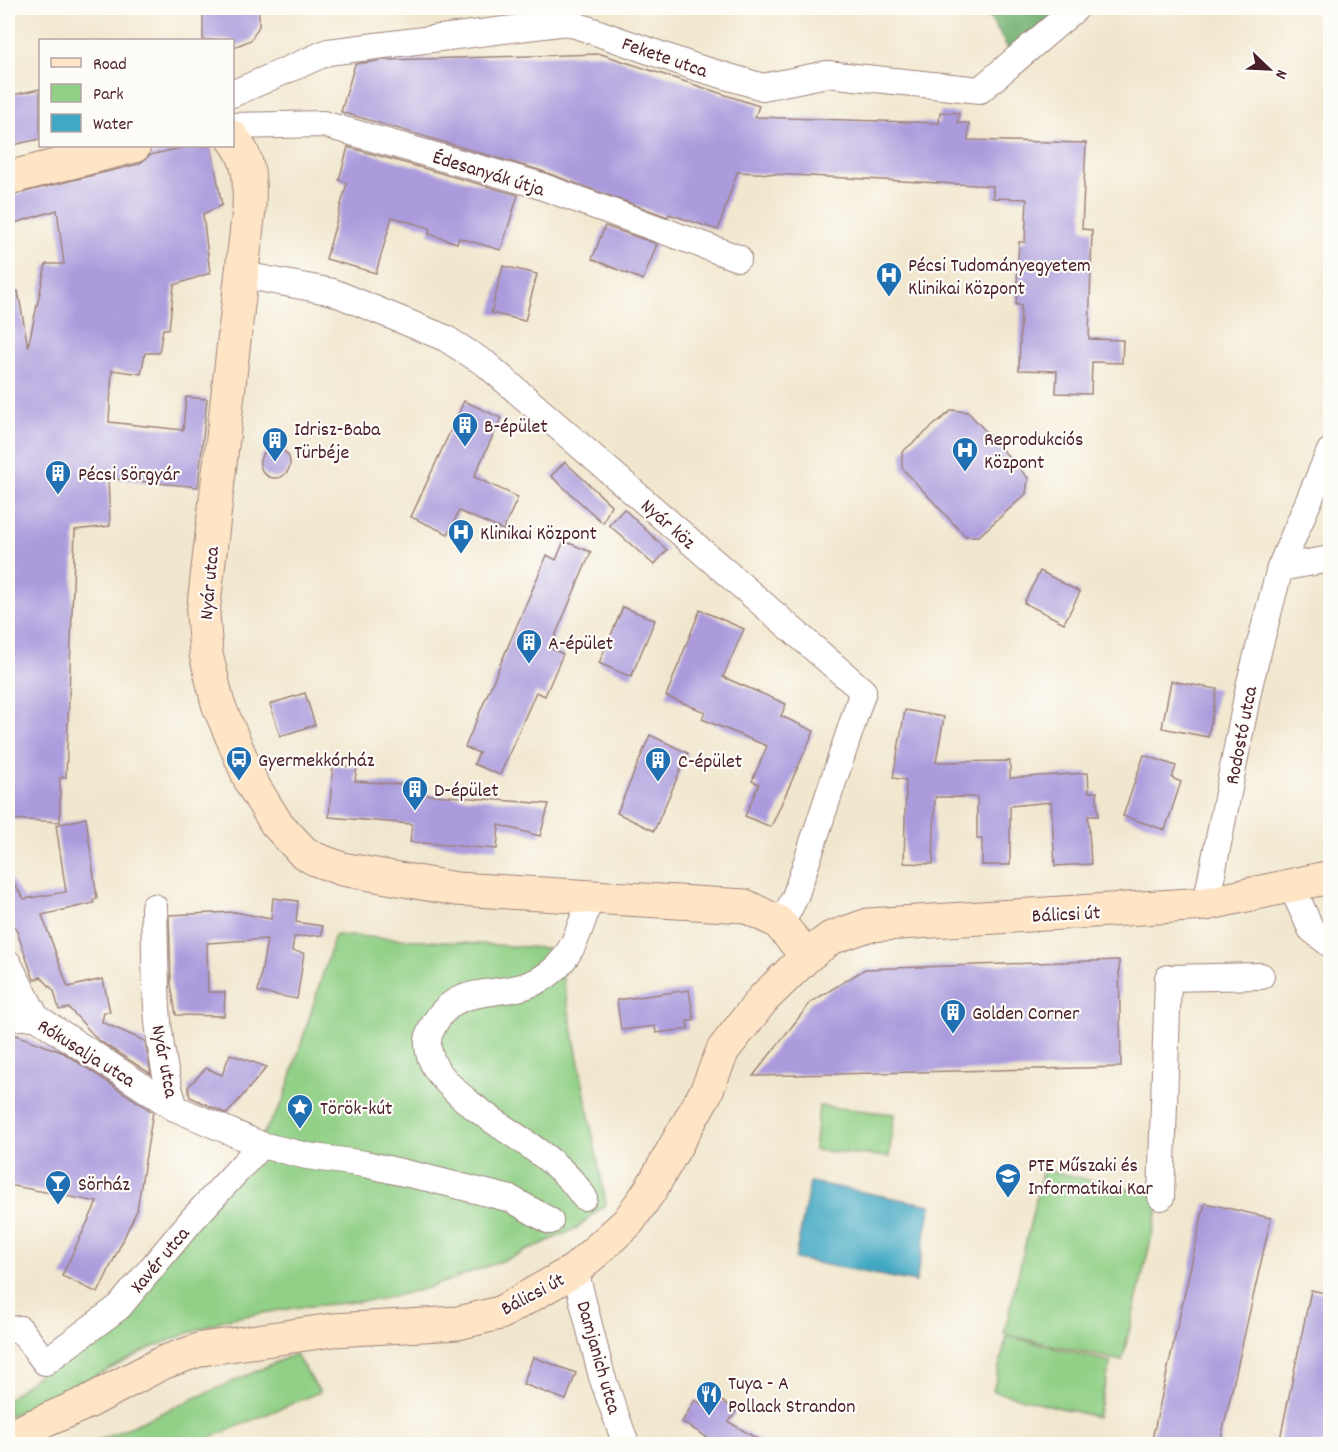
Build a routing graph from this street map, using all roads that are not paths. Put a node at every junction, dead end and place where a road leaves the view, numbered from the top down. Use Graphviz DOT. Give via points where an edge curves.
graph roads {
  1 [pos="1076,8"];
  2 [pos="234,93"];
  3 [pos="234,126"];
  4 [pos="234,140"];
  5 [pos="130,147"];
  6 [pos="8,178"];
  7 [pos="738,258"];
  8 [pos="243,275"];
  9 [pos="1330,451"];
  10 [pos="1330,559"];
  11 [pos="1280,568"];
  12 [pos="1330,877"];
  13 [pos="1292,887"];
  14 [pos="591,895"];
  15 [pos="1206,904"];
  16 [pos="154,907"];
  17 [pos="778,922"];
  18 [pos="1330,944"];
  19 [pos="807,957"];
  20 [pos="8,963"];
  21 [pos="1261,976"];
  22 [pos="8,1017"];
  23 [pos="36,1017"];
  24 [pos="175,1108"];
  25 [pos="261,1145"];
  26 [pos="585,1197"];
  27 [pos="1161,1197"];
  28 [pos="550,1221"];
  29 [pos="575,1270"];
  30 [pos="8,1330"];
  31 [pos="8,1437"];
  32 [pos="626,1444"];
  1 -- 2 [label="street, Fekete utca" via="980,90 827,74 763,87 567,22 328,52"];
  3 -- 7 [label="street, Édesanyák útja" via="323,124 344,129 535,184"];
  4 -- 8 [label="street, Nyár utca" via="250,172"];
  5 -- 6 [label="street"];
  8 -- 14 [label="street, Nyár utca" via="203,613 206,654 218,704 263,806 303,852 342,869 456,889"];
  8 -- 17 [label="street, Nyár köz" via="333,291 445,338 486,364 863,691 795,897"];
  9 -- 11 [label="street, Rodostó utca"];
  10 -- 11 [label="street"];
  11 -- 15 [label="street, Rodostó utca" via="1250,682"];
  12 -- 13 [label="street, Bálicsi út"];
  13 -- 15 [label="street, Bálicsi út"];
  13 -- 18 [label="street" via="1311,929"];
  14 -- 17 [label="street" via="745,906"];
  14 -- 26 [label="street" via="576,941 565,960 540,980 448,1004 428,1037 429,1056 449,1085 571,1177"];
  15 -- 19 [label="street, Bálicsi út" via="868,924 831,938"];
  16 -- 24 [label="street, Nyár utca" via="158,1040"];
  17 -- 19 [label="street"];
  19 -- 29 [label="street, Bálicsi út" via="763,999 723,1050 706,1092 628,1222"];
  20 -- 23 [label="street"];
  21 -- 27 [label="street" via="1168,978"];
  22 -- 23 [label="street, Rókusalja utca"];
  23 -- 24 [label="street, Rókusalja utca"];
  24 -- 25 [label="street, Rókusalja utca"];
  25 -- 28 [label="street, Rókusalja utca" via="511,1199"];
  25 -- 30 [label="street, Xavér utca" via="118,1307 45,1362 20,1329"];
  29 -- 31 [label="street, Bálicsi út" via="500,1313 458,1323 333,1330 202,1349 162,1363 88,1402"];
  29 -- 32 [label="street, Damjanich utca" via="602,1377"];
}
